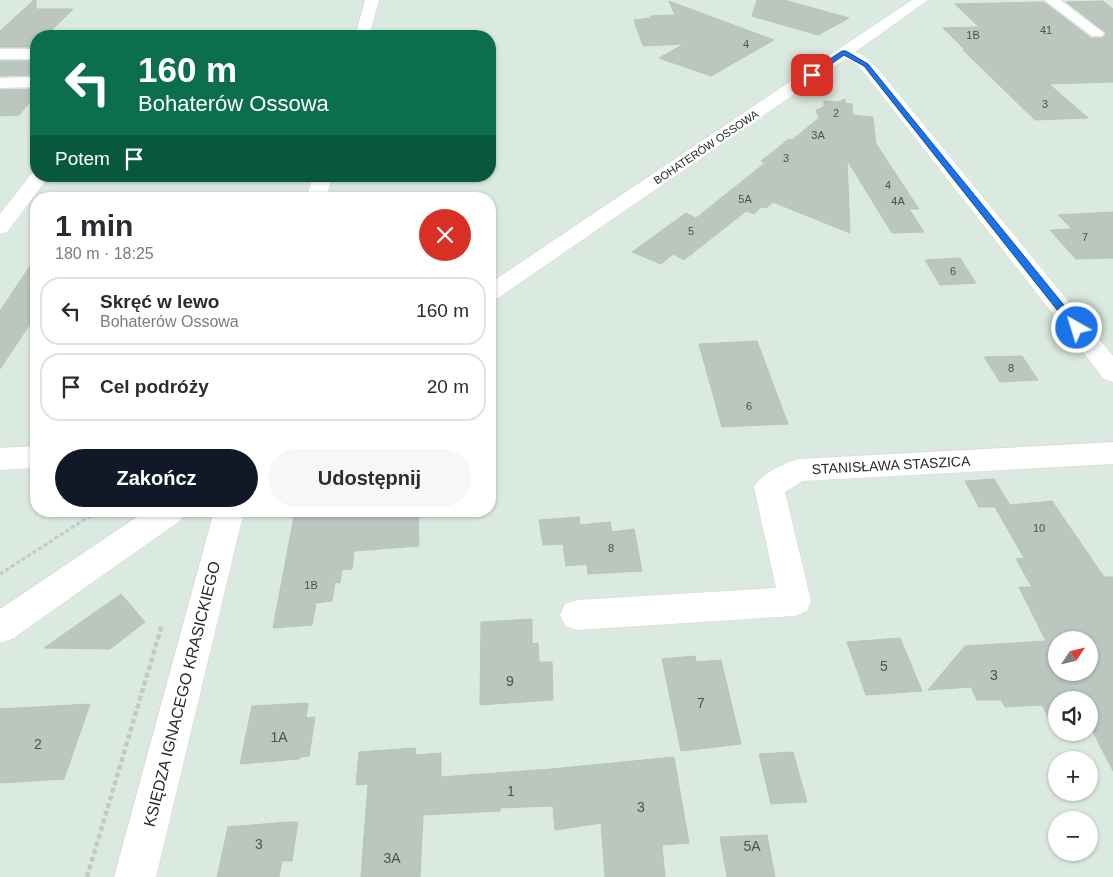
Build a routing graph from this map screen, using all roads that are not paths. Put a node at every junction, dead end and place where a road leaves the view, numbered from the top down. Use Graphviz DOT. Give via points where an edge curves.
graph roads {
  1 [pos="372,0"];
  2 [pos="921,0"];
  3 [pos="1051,0"];
  4 [pos="364,30"];
  5 [pos="1097,33"];
  6 [pos="844,53"];
  7 [pos="0,54"];
  8 [pos="30,54"];
  9 [pos="30,82"];
  10 [pos="0,84"];
  11 [pos="35,182"];
  12 [pos="0,228"];
  13 [pos="496,289"];
  14 [pos="1113,373"];
  15 [pos="1113,453"];
  16 [pos="30,458"];
  17 [pos="0,459"];
  18 [pos="161,517"];
  19 [pos="227,517"];
  20 [pos="577,614"];
  21 [pos="0,628"];
  22 [pos="135,877"];
  1 -- 4 [label="street"];
  2 -- 6 [label="street, BOHATERÓW OSSOWA"];
  3 -- 5 [label="street"];
  6 -- 13 [label="street, BOHATERÓW OSSOWA"];
  6 -- 14 [label="street" via="859,59 872,72"];
  7 -- 8 [label="street"];
  9 -- 10 [label="street"];
  11 -- 12 [label="street"];
  15 -- 20 [label="street, STANISŁAWA STASZICA" via="798,470 769,486 795,601"];
  16 -- 17 [label="street"];
  18 -- 21 [label="street"];
  19 -- 22 [label="street, KSIĘDZA IGNACEGO KRASICKIEGO"];
}
